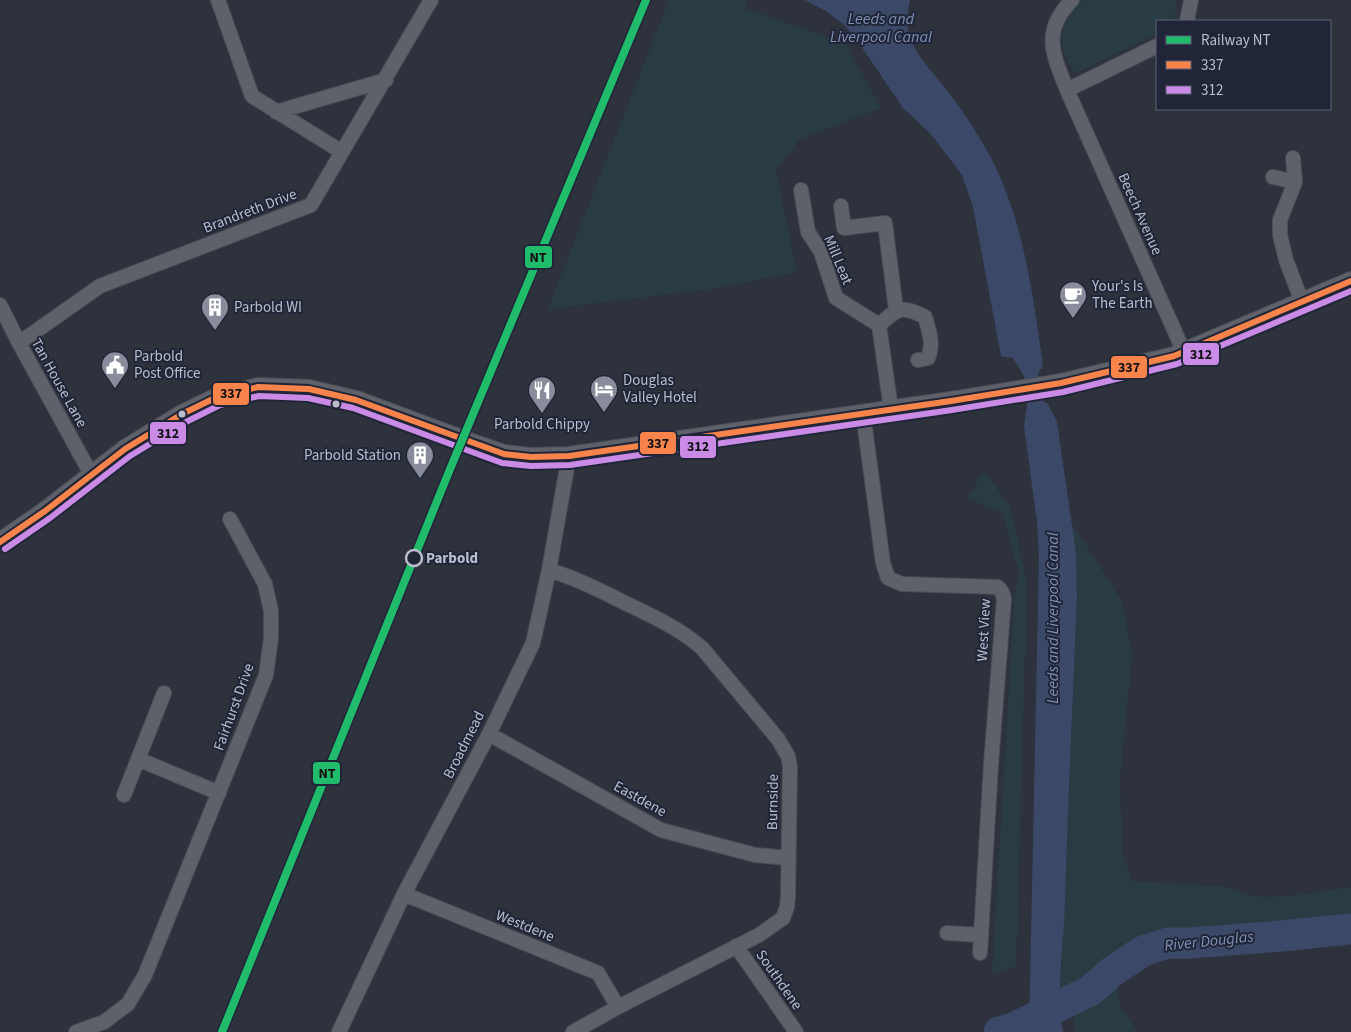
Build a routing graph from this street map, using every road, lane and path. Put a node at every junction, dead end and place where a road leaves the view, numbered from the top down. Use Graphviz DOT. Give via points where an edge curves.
graph roads {
  1 [pos="218,0"];
  2 [pos="432,0"];
  3 [pos="1072,0"];
  4 [pos="1191,0"];
  5 [pos="1187,20"];
  6 [pos="1156,46"];
  7 [pos="386,80"];
  8 [pos="1067,90"];
  9 [pos="276,112"];
  10 [pos="342,152"];
  11 [pos="1293,158"];
  12 [pos="1273,177"];
  13 [pos="1295,182"];
  14 [pos="801,190"];
  15 [pos="841,206"];
  16 [pos="1351,281"];
  17 [pos="1302,302"];
  18 [pos="0,305"];
  19 [pos="896,310"];
  20 [pos="879,325"];
  21 [pos="19,343"];
  22 [pos="1184,352"];
  23 [pos="918,360"];
  24 [pos="891,410"];
  25 [pos="863,413"];
  26 [pos="569,456"];
  27 [pos="92,476"];
  28 [pos="230,519"];
  29 [pos="0,542"];
  30 [pos="549,570"];
  31 [pos="164,693"];
  32 [pos="489,734"];
  33 [pos="138,759"];
  34 [pos="219,793"];
  35 [pos="124,794"];
  36 [pos="788,858"];
  37 [pos="404,894"];
  38 [pos="947,933"];
  39 [pos="981,935"];
  40 [pos="736,946"];
  41 [pos="980,952"];
  42 [pos="618,1007"];
  43 [pos="76,1032"];
  44 [pos="339,1032"];
  45 [pos="573,1032"];
  46 [pos="796,1032"];
  1 -- 9 [label="street" via="252,96"];
  2 -- 7 [label="street, Brandreth Drive"];
  3 -- 8 [label="street, Beech Avenue" via="1055,22 1052,42"];
  4 -- 5 [label="street"];
  6 -- 8 [label="street"];
  7 -- 9 [label="street"];
  7 -- 10 [label="street, Brandreth Drive"];
  8 -- 22 [label="street, Beech Avenue"];
  9 -- 10 [label="street"];
  10 -- 21 [label="street, Brandreth Drive" via="310,205 100,286"];
  11 -- 13 [label="street"];
  12 -- 13 [label="street"];
  13 -- 17 [label="street" via="1280,220 1280,235"];
  14 -- 20 [label="street, Mill Leat" via="808,232 821,252 836,298"];
  15 -- 19 [label="street" via="844,228 885,223"];
  16 -- 17 [label="street"];
  17 -- 22 [label="street"];
  18 -- 21 [label="street, Tan House Lane"];
  19 -- 20 [label="street"];
  19 -- 23 [label="street" via="911,310 925,317 932,349 928,358"];
  20 -- 24 [label="street"];
  21 -- 27 [label="street, Tan House Lane"];
  22 -- 24 [label="street" via="1061,383"];
  24 -- 25 [label="street"];
  25 -- 26 [label="street"];
  25 -- 39 [label="street, West View" via="882,563 888,578 902,584 998,587 1004,599"];
  26 -- 27 [label="street" via="504,454 334,394 309,389 258,387 217,397 190,410 125,449"];
  26 -- 30 [label="street, Broadmead"];
  27 -- 29 [label="street"];
  28 -- 34 [label="street, Fairhurst Drive" via="265,584 271,611 271,638 266,675"];
  30 -- 32 [label="street, Broadmead" via="533,642"];
  30 -- 36 [label="street, Burnside" via="572,577 666,623 691,639 778,739 790,767"];
  31 -- 33 [label="street"];
  32 -- 36 [label="street, Eastdene" via="661,830 755,855"];
  32 -- 37 [label="street, Broadmead"];
  33 -- 34 [label="street"];
  33 -- 35 [label="street"];
  34 -- 43 [label="street, Fairhurst Drive" via="145,975 128,1004 104,1022"];
  36 -- 40 [label="street, Burnside" via="788,896 783,918"];
  37 -- 42 [label="street, Westdene" via="598,973"];
  37 -- 44 [label="street, Broadmead"];
  38 -- 39 [label="street"];
  39 -- 41 [label="street, West View"];
  40 -- 42 [label="street, Burnside"];
  40 -- 46 [label="street, Southdene"];
  42 -- 45 [label="street, Burnside"];
}
